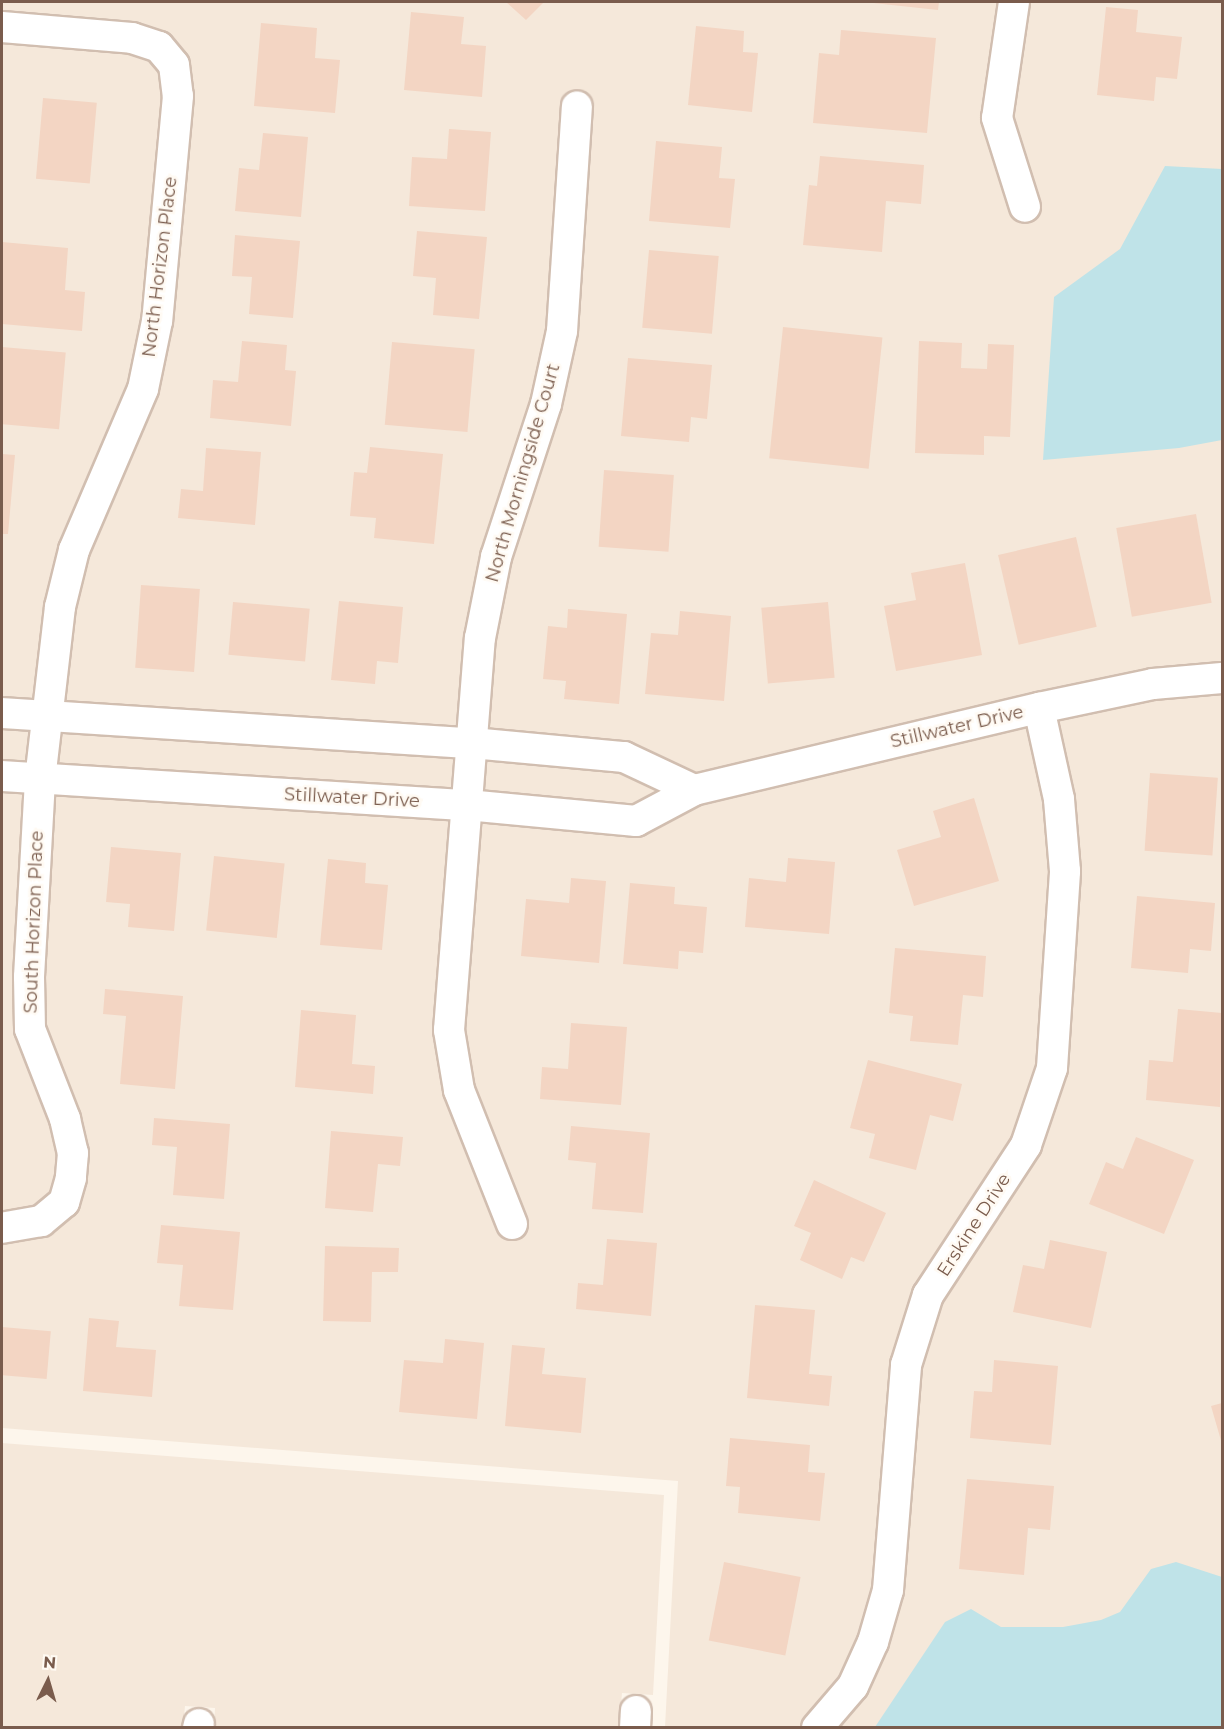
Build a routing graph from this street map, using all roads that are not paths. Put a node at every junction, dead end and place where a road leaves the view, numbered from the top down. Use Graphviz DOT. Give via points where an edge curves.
graph roads {
  1 [pos="1014,2"];
  2 [pos="2,27"];
  3 [pos="577,106"];
  4 [pos="1025,207"];
  5 [pos="1222,678"];
  6 [pos="1038,708"];
  7 [pos="2,713"];
  8 [pos="47,718"];
  9 [pos="471,743"];
  10 [pos="2,776"];
  11 [pos="40,780"];
  12 [pos="694,790"];
  13 [pos="467,805"];
  14 [pos="512,1224"];
  15 [pos="2,1228"];
  16 [pos="817,1728"];
  1 -- 4 [label="street" via="997,118"];
  2 -- 8 [label="street, North Horizon Place" via="132,38 159,47 174,65 178,96 157,321 143,389 74,550 60,607"];
  3 -- 9 [label="street, North Morningside Court" via="562,331 546,404 496,557 480,638"];
  5 -- 6 [label="street, Stillwater Drive" via="1153,684"];
  6 -- 12 [label="street, Stillwater Drive"];
  6 -- 16 [label="street, Erskine Drive" via="1059,799 1065,871 1052,1068 1026,1145 927,1295 906,1365 888,1590 873,1642 853,1686"];
  7 -- 8 [label="street"];
  8 -- 9 [label="street"];
  8 -- 11 [label="street, North Horizon Place"];
  9 -- 12 [label="street" via="624,756"];
  9 -- 13 [label="street, North Morningside Court"];
  10 -- 11 [label="street, Stillwater Drive"];
  11 -- 13 [label="street, Stillwater Drive"];
  11 -- 15 [label="street, South Horizon Place" via="29,977 30,1029 65,1119 73,1153 71,1178 64,1202 41,1221"];
  12 -- 13 [label="street, Stillwater Drive" via="636,821"];
  13 -- 14 [label="street, North Morningside Court" via="449,1030 459,1090"];
}
